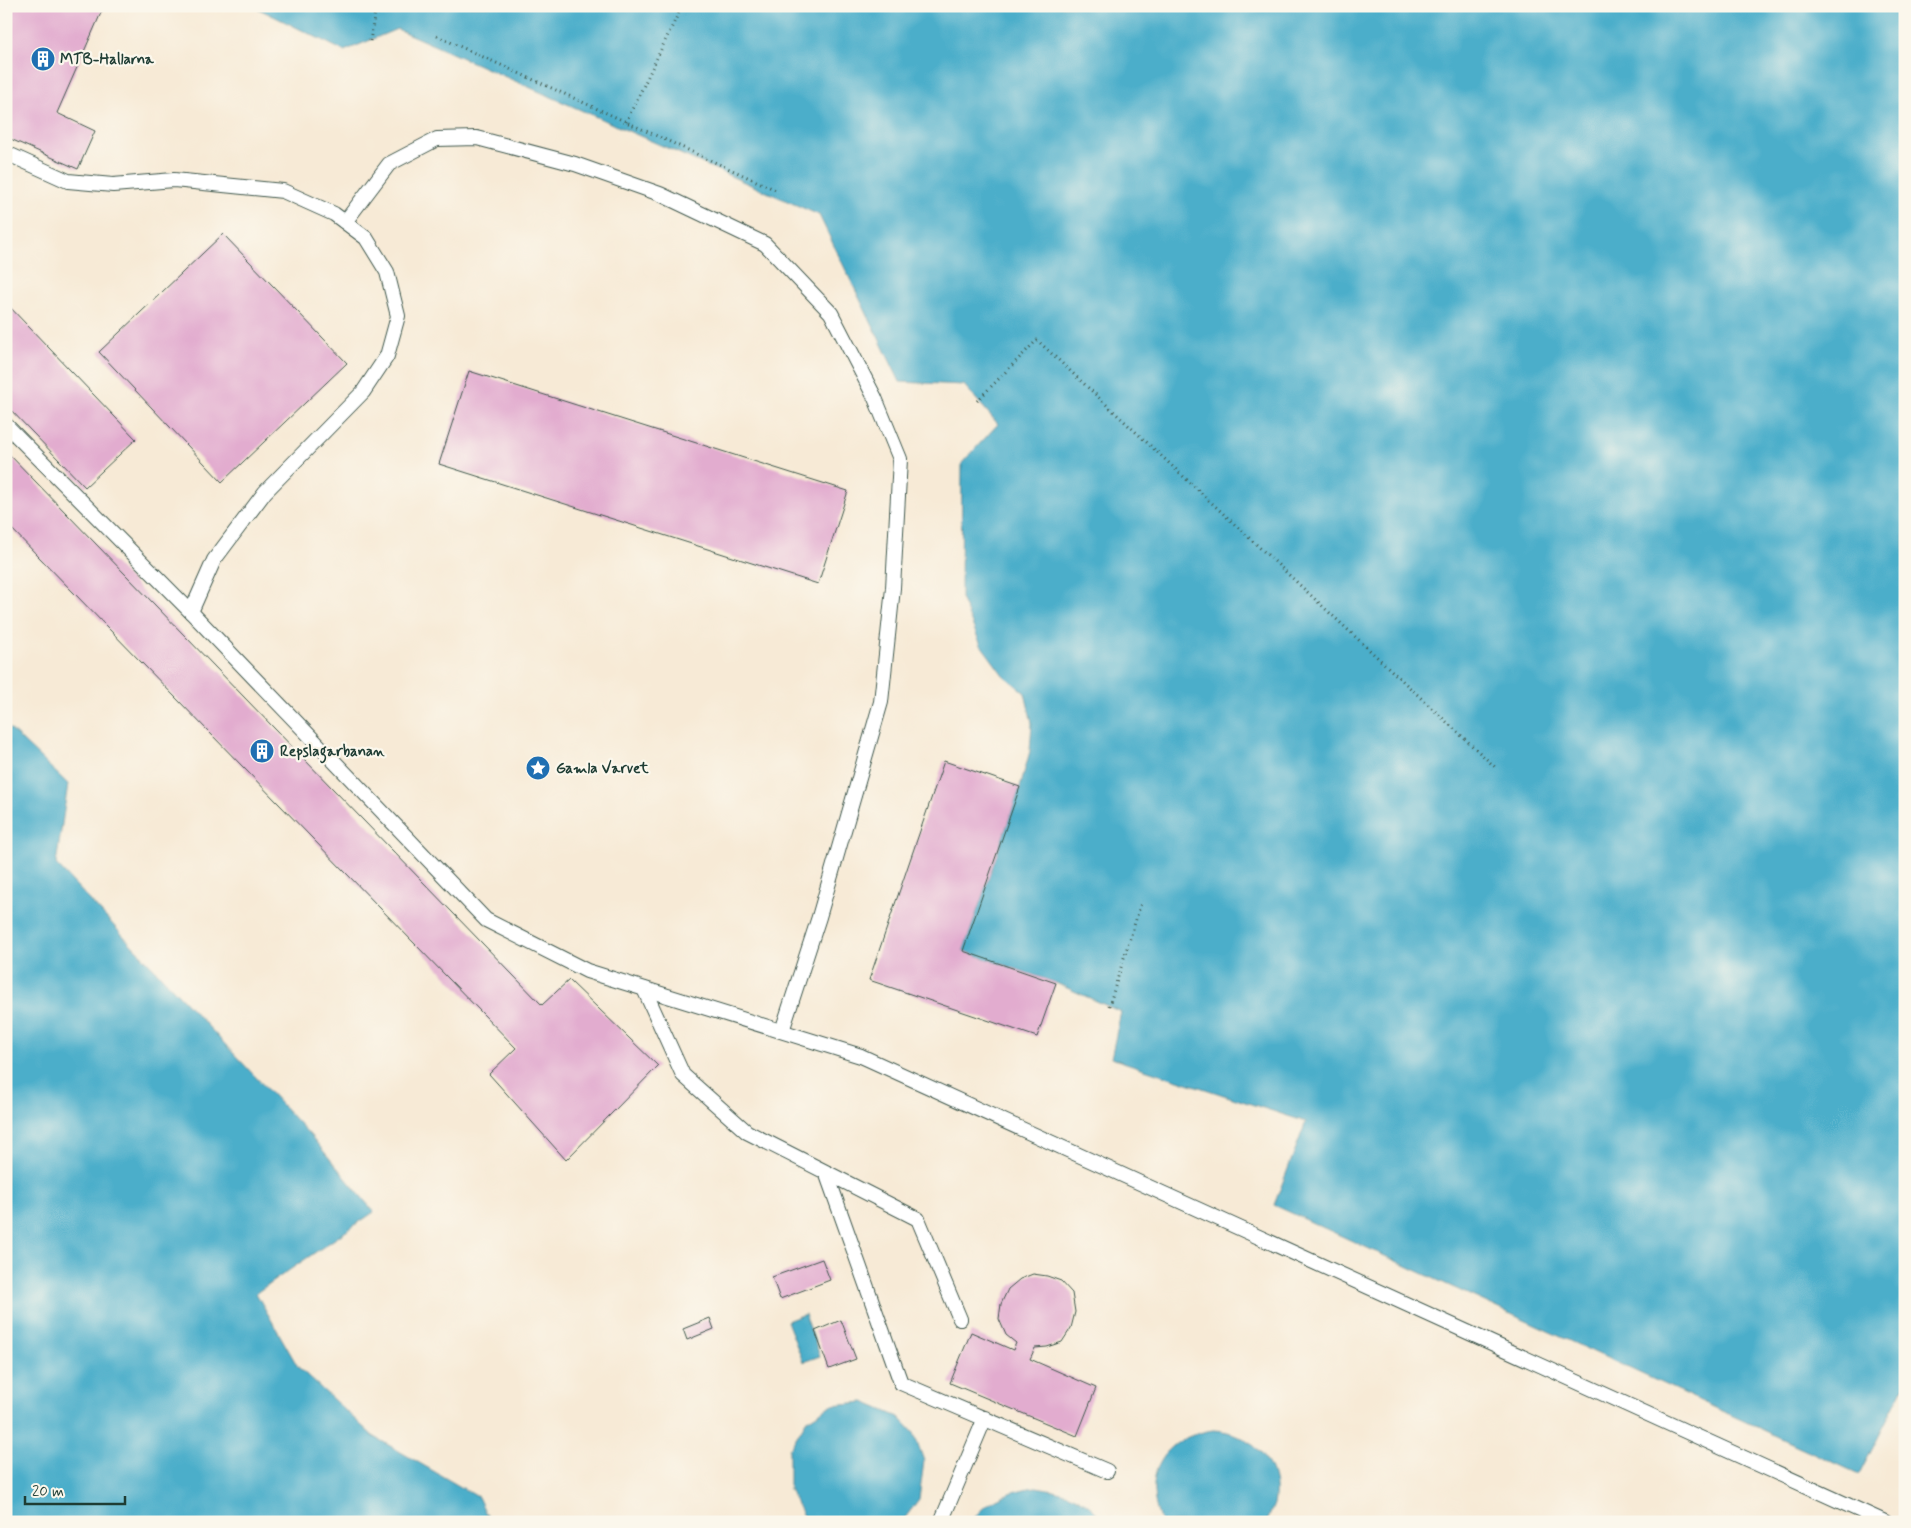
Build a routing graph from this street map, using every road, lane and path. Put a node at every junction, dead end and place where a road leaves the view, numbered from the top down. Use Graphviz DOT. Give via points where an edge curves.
graph roads {
  1 [pos="376,6"];
  2 [pos="682,6"];
  3 [pos="437,36"];
  4 [pos="370,41"];
  5 [pos="626,122"];
  6 [pos="6,153"];
  7 [pos="776,190"];
  8 [pos="345,222"];
  9 [pos="977,400"];
  10 [pos="6,425"];
  11 [pos="191,612"];
  12 [pos="1495,767"];
  13 [pos="1141,903"];
  14 [pos="644,989"];
  15 [pos="1109,1006"];
  16 [pos="782,1031"];
  17 [pos="828,1175"];
  18 [pos="960,1319"];
  19 [pos="985,1418"];
  20 [pos="1107,1471"];
  21 [pos="941,1522"];
  22 [pos="1885,1522"];
  1 -- 4 [label="path"];
  2 -- 5 [label="path"];
  3 -- 5 [label="path"];
  5 -- 7 [label="path"];
  6 -- 8 [label="lane" via="68,181 113,184 174,180 283,191"];
  8 -- 11 [label="lane" via="366,238 387,272 398,316 387,356 363,392 265,492 214,560"];
  8 -- 16 [label="lane" via="389,164 437,139 478,138 575,164 660,194 765,244 831,312 875,398 900,460 893,588 881,702 819,917"];
  9 -- 12 [label="path" via="1037,340"];
  10 -- 11 [label="lane"];
  11 -- 14 [label="lane" via="486,920 587,971"];
  13 -- 15 [label="path"];
  14 -- 16 [label="lane"];
  14 -- 17 [label="lane" via="683,1075 748,1132"];
  16 -- 22 [label="lane" via="861,1056"];
  17 -- 18 [label="lane" via="918,1220"];
  17 -- 19 [label="lane" via="901,1383"];
  19 -- 20 [label="lane"];
  19 -- 21 [label="lane"];
}
